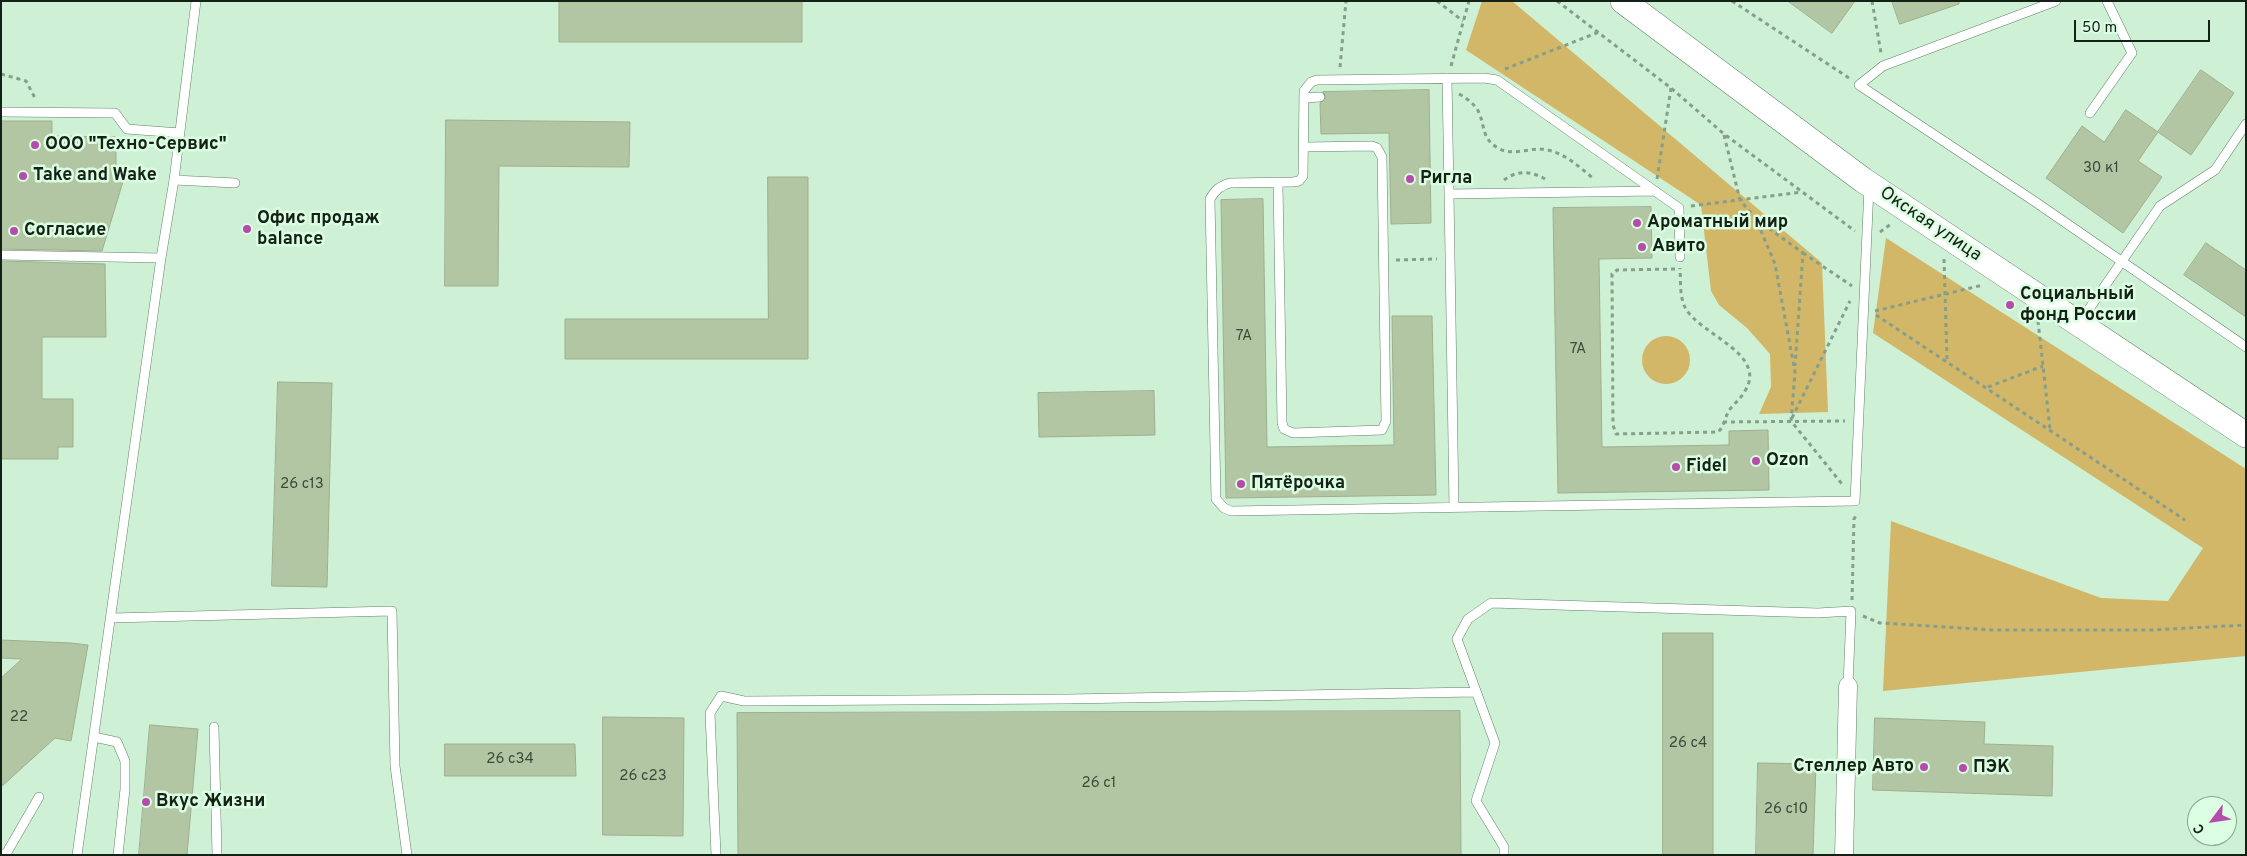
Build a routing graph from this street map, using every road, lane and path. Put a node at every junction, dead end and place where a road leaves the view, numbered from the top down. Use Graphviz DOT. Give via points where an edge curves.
graph roads {
  1 [pos="196,1"];
  2 [pos="1346,1"];
  3 [pos="1437,1"];
  4 [pos="1469,1"];
  5 [pos="1557,1"];
  6 [pos="1623,1"];
  7 [pos="1732,1"];
  8 [pos="1872,1"];
  9 [pos="2056,1"];
  10 [pos="2107,1"];
  11 [pos="1463,21"];
  12 [pos="1600,32"];
  13 [pos="1883,66"];
  14 [pos="1,74"];
  15 [pos="1484,78"];
  16 [pos="1339,80"];
  17 [pos="1447,82"];
  18 [pos="1860,85"];
  19 [pos="1671,88"];
  20 [pos="1320,97"];
  21 [pos="1304,98"];
  22 [pos="42,111"];
  23 [pos="1,112"];
  24 [pos="2090,113"];
  25 [pos="2246,124"];
  26 [pos="180,133"];
  27 [pos="1724,134"];
  28 [pos="1304,147"];
  29 [pos="174,180"];
  30 [pos="235,183"];
  31 [pos="1278,183"];
  32 [pos="1870,185"];
  33 [pos="1611,191"];
  34 [pos="1656,191"];
  35 [pos="1802,192"];
  36 [pos="1449,194"];
  37 [pos="1740,200"];
  38 [pos="1680,208"];
  39 [pos="1756,219"];
  40 [pos="1860,234"];
  41 [pos="1944,250"];
  42 [pos="1803,253"];
  43 [pos="1,255"];
  44 [pos="1680,257"];
  45 [pos="161,258"];
  46 [pos="1450,259"];
  47 [pos="1391,260"];
  48 [pos="2121,261"];
  49 [pos="1680,269"];
  50 [pos="1857,280"];
  51 [pos="1988,284"];
  52 [pos="1946,296"];
  53 [pos="1852,298"];
  54 [pos="2038,318"];
  55 [pos="2078,324"];
  56 [pos="2246,347"];
  57 [pos="1947,360"];
  58 [pos="2043,366"];
  59 [pos="1795,372"];
  60 [pos="1987,387"];
  61 [pos="1791,421"];
  62 [pos="1848,421"];
  63 [pos="1723,422"];
  64 [pos="2050,429"];
  65 [pos="2246,435"];
  66 [pos="1858,504"];
  67 [pos="1454,507"];
  68 [pos="2186,520"];
  69 [pos="1851,611"];
  70 [pos="111,618"];
  71 [pos="2246,625"];
  72 [pos="1848,686"];
  73 [pos="1475,692"];
  74 [pos="214,727"];
  75 [pos="94,737"];
  76 [pos="39,797"];
  77 [pos="4,854"];
  78 [pos="77,855"];
  79 [pos="118,855"];
  80 [pos="217,855"];
  81 [pos="407,855"];
  82 [pos="716,855"];
  83 [pos="1504,855"];
  84 [pos="1844,855"];
  1 -- 26 [label="lane"];
  2 -- 16 [label="path"];
  3 -- 11 [label="path"];
  4 -- 11 [label="path"];
  5 -- 12 [label="path"];
  6 -- 32 [label="main road, Окская улица"];
  7 -- 18 [label="path"];
  8 -- 13 [label="path"];
  9 -- 13 [label="lane"];
  10 -- 24 [label="lane" via="2132,53"];
  11 -- 17 [label="path"];
  12 -- 15 [label="path"];
  12 -- 19 [label="path"];
  13 -- 18 [label="lane"];
  14 -- 22 [label="path" via="26,82"];
  15 -- 17 [label="lane"];
  15 -- 34 [label="lane" via="1504,83"];
  16 -- 17 [label="lane"];
  16 -- 21 [label="lane" via="1311,82 1304,91"];
  17 -- 33 [label="path" via="1474,105 1481,117 1484,135 1496,147 1511,152 1540,149 1558,153"];
  17 -- 36 [label="lane"];
  18 -- 48 [label="lane"];
  19 -- 27 [label="path"];
  19 -- 34 [label="path"];
  20 -- 21 [label="lane"];
  21 -- 28 [label="lane"];
  22 -- 23 [label="lane"];
  22 -- 26 [label="lane" via="115,113 127,130"];
  25 -- 48 [label="lane" via="2215,170 2160,206"];
  26 -- 29 [label="lane"];
  27 -- 35 [label="path"];
  27 -- 37 [label="path"];
  28 -- 31 [label="lane" via="1303,176 1293,182"];
  28 -- 31 [label="lane" via="1372,146 1380,152 1386,421 1382,430 1292,433 1284,429"];
  29 -- 30 [label="lane"];
  29 -- 45 [label="lane"];
  31 -- 67 [label="lane" via="1230,183 1221,186 1210,199 1216,499 1224,508 1231,510"];
  32 -- 55 [label="main road, Окская улица"];
  32 -- 66 [label="lane"];
  33 -- 34 [label="lane"];
  33 -- 36 [label="lane"];
  34 -- 38 [label="lane"];
  35 -- 37 [label="path"];
  35 -- 40 [label="path"];
  36 -- 46 [label="lane"];
  37 -- 38 [label="path"];
  37 -- 39 [label="path"];
  38 -- 44 [label="lane"];
  39 -- 42 [label="path"];
  39 -- 59 [label="path" via="1775,264"];
  41 -- 52 [label="path"];
  42 -- 50 [label="path" via="1856,289"];
  42 -- 59 [label="path"];
  43 -- 45 [label="lane"];
  44 -- 49 [label="path"];
  45 -- 70 [label="lane"];
  46 -- 47 [label="path"];
  46 -- 67 [label="lane"];
  48 -- 55 [label="lane"];
  48 -- 56 [label="lane"];
  49 -- 63 [label="path" via="1681,297 1686,310 1697,323 1742,355 1748,369 1746,390"];
  49 -- 63 [label="path" via="1617,270 1612,274 1614,431 1620,435 1715,433 1721,430"];
  51 -- 52 [label="path"];
  52 -- 57 [label="path"];
  52 -- 57 [label="path" via="1872,312"];
  53 -- 61 [label="path"];
  54 -- 58 [label="path"];
  55 -- 65 [label="main road, Окская улица"];
  57 -- 60 [label="path"];
  58 -- 60 [label="path"];
  58 -- 64 [label="path"];
  59 -- 61 [label="path"];
  60 -- 64 [label="path"];
  61 -- 62 [label="path"];
  61 -- 63 [label="path"];
  61 -- 66 [label="path"];
  64 -- 68 [label="path"];
  66 -- 67 [label="lane"];
  66 -- 69 [label="path" via="1854,519"];
  69 -- 71 [label="path" via="1880,623 1992,630 2152,630"];
  69 -- 72 [label="lane"];
  69 -- 73 [label="lane" via="1818,613 1491,603 1468,619 1457,639"];
  70 -- 75 [label="lane"];
  70 -- 81 [label="lane" via="392,610 395,766"];
  72 -- 84 [label="street"];
  73 -- 82 [label="lane" via="744,701 721,696 710,713"];
  73 -- 83 [label="lane" via="1494,743 1476,802 1504,847"];
  74 -- 80 [label="lane"];
  75 -- 78 [label="lane"];
  75 -- 79 [label="lane" via="117,742 125,761"];
  76 -- 77 [label="lane"];
}
